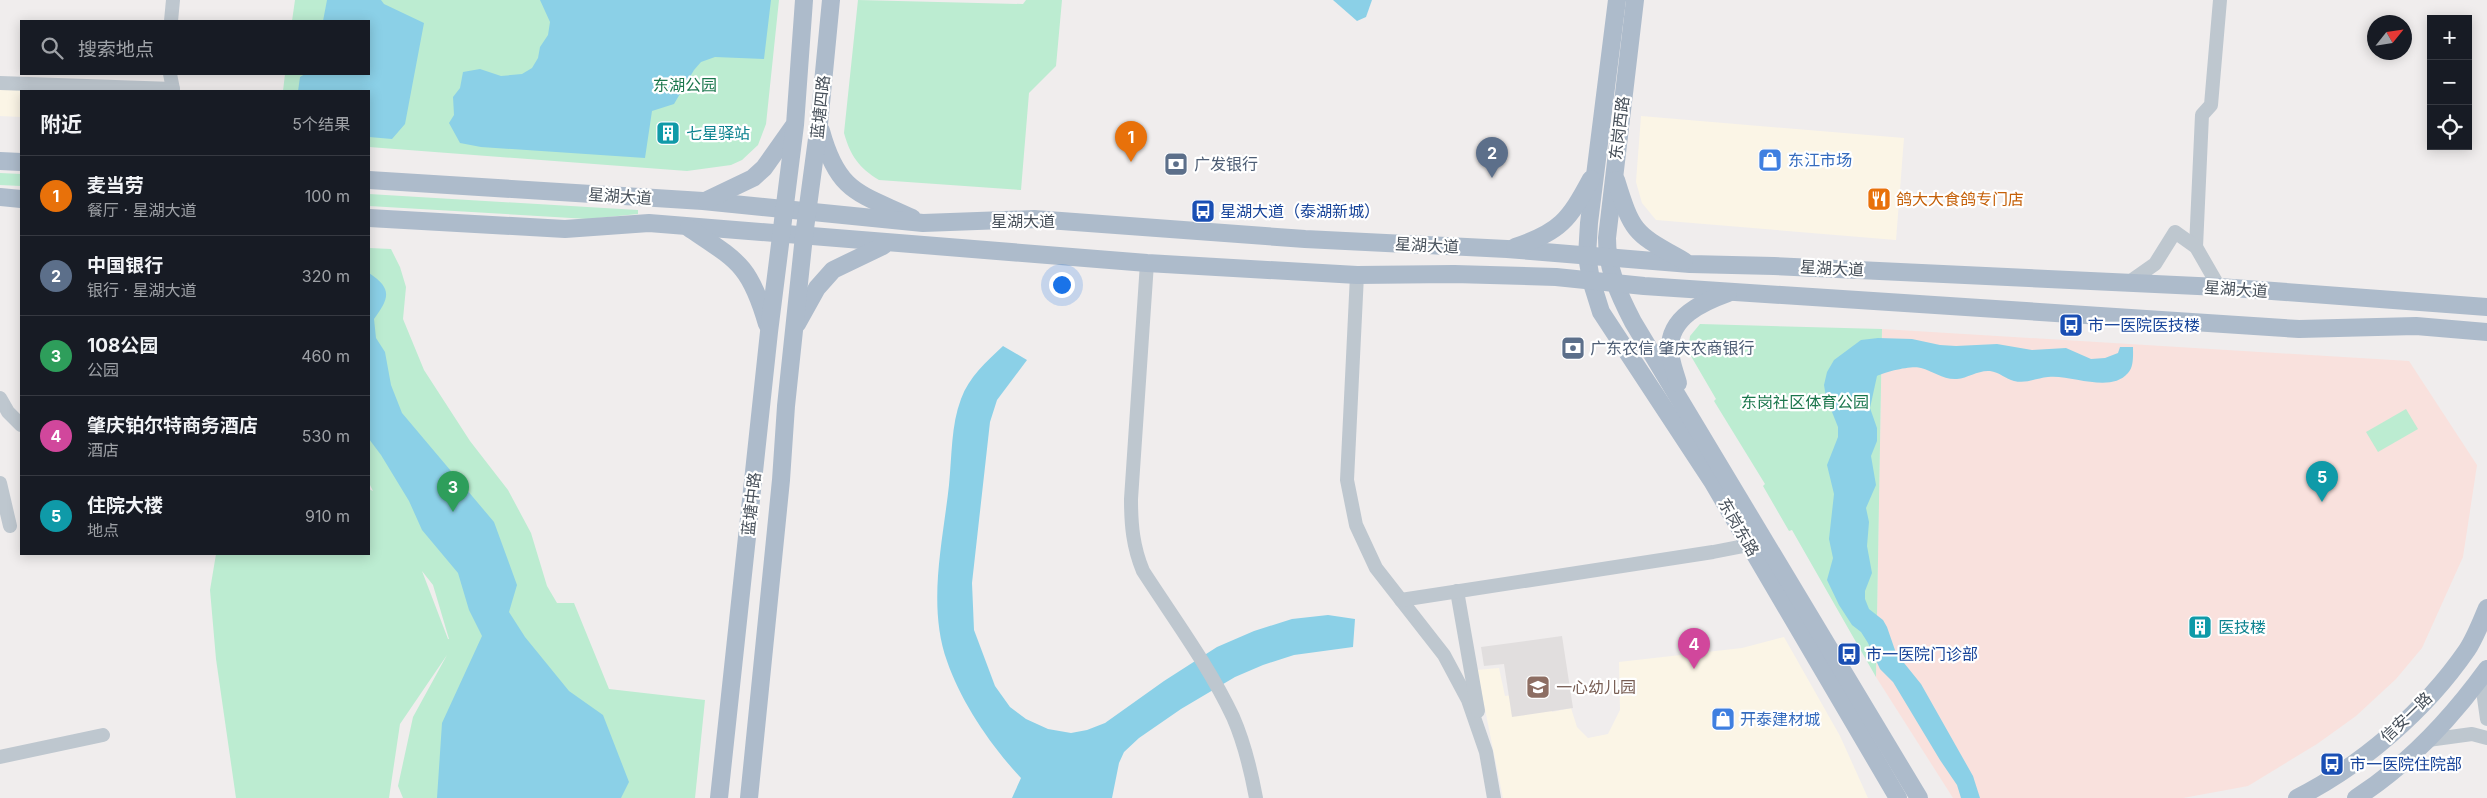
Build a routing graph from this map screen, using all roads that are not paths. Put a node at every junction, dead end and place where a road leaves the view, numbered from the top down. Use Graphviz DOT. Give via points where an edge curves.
graph roads {
  1 [pos="172,0"];
  2 [pos="804,0"];
  3 [pos="831,0"];
  4 [pos="1617,0"];
  5 [pos="1635,0"];
  6 [pos="2220,0"];
  7 [pos="171,20"];
  8 [pos="170,75"];
  9 [pos="0,83"];
  10 [pos="172,90"];
  11 [pos="819,124"];
  12 [pos="795,125"];
  13 [pos="1609,141"];
  14 [pos="0,161"];
  15 [pos="20,162"];
  16 [pos="1596,171"];
  17 [pos="1614,172"];
  18 [pos="370,180"];
  19 [pos="0,197"];
  20 [pos="651,198"];
  21 [pos="20,199"];
  22 [pos="703,201"];
  23 [pos="784,210"];
  24 [pos="807,214"];
  25 [pos="370,218"];
  26 [pos="649,223"];
  27 [pos="923,224"];
  28 [pos="687,226"];
  29 [pos="781,234"];
  30 [pos="804,236"];
  31 [pos="887,244"];
  32 [pos="1456,246"];
  33 [pos="2196,246"];
  34 [pos="1507,250"];
  35 [pos="1586,256"];
  36 [pos="1607,257"];
  37 [pos="1147,264"];
  38 [pos="1690,264"];
  39 [pos="1454,274"];
  40 [pos="1357,275"];
  41 [pos="1590,280"];
  42 [pos="1614,282"];
  43 [pos="2128,283"];
  44 [pos="2219,288"];
  45 [pos="1733,292"];
  46 [pos="2487,296"];
  47 [pos="2468,306"];
  48 [pos="2487,308"];
  49 [pos="794,329"];
  50 [pos="2469,331"];
  51 [pos="769,332"];
  52 [pos="2487,332"];
  53 [pos="2487,341"];
  54 [pos="0,398"];
  55 [pos="4,414"];
  56 [pos="1690,416"];
  57 [pos="20,424"];
  58 [pos="753,479"];
  59 [pos="781,480"];
  60 [pos="0,483"];
  61 [pos="10,526"];
  62 [pos="1756,541"];
  63 [pos="1457,591"];
  64 [pos="1401,600"];
  65 [pos="2487,608"];
  66 [pos="2487,669"];
  67 [pos="2487,719"];
  68 [pos="103,735"];
  69 [pos="2487,738"];
  70 [pos="2428,740"];
  71 [pos="1486,752"];
  72 [pos="0,757"];
  73 [pos="719,798"];
  74 [pos="749,798"];
  75 [pos="1256,798"];
  76 [pos="1494,798"];
  77 [pos="1898,798"];
  78 [pos="1919,798"];
  79 [pos="2297,798"];
  80 [pos="2356,798"];
  1 -- 7 [label="street"];
  2 -- 12 [label="main road, 蓝塘四路"];
  3 -- 11 [label="main road, 蓝塘四路"];
  4 -- 13 [label="main road, 东岗西路"];
  5 -- 13 [label="main road, 东岗西路"];
  6 -- 33 [label="street" via="2211,105 2202,115"];
  8 -- 10 [label="street"];
  9 -- 10 [label="street"];
  11 -- 24 [label="main road, 蓝塘四路"];
  11 -- 27 [label="main road" via="834,167 851,189"];
  12 -- 22 [label="main road" via="753,178"];
  12 -- 23 [label="main road, 蓝塘四路"];
  13 -- 16 [label="main road, 东岗西路"];
  13 -- 17 [label="main road, 东岗西路"];
  14 -- 15 [label="main road"];
  16 -- 34 [label="main road" via="1575,209 1559,227"];
  16 -- 35 [label="main road, 东岗西路"];
  17 -- 36 [label="main road, 东岗西路"];
  17 -- 38 [label="main road" via="1626,212 1637,231"];
  18 -- 20 [label="main road, 星湖大道"];
  19 -- 21 [label="main road"];
  20 -- 22 [label="main road, 星湖大道"];
  20 -- 26 [label="main road"];
  22 -- 23 [label="main road, 星湖大道"];
  23 -- 24 [label="main road, 星湖大道"];
  23 -- 29 [label="main road, 蓝塘中路"];
  24 -- 27 [label="main road, 星湖大道"];
  24 -- 30 [label="main road, 蓝塘中路"];
  25 -- 26 [label="main road, 星湖大道" via="566,229"];
  26 -- 28 [label="main road, 星湖大道"];
  27 -- 32 [label="main road, 星湖大道" via="1034,220"];
  28 -- 29 [label="main road, 星湖大道"];
  28 -- 51 [label="main road" via="742,267 756,289"];
  29 -- 30 [label="main road, 星湖大道"];
  29 -- 51 [label="main road, 蓝塘中路"];
  30 -- 31 [label="main road, 星湖大道"];
  30 -- 49 [label="main road, 蓝塘中路"];
  31 -- 37 [label="main road, 星湖大道"];
  31 -- 49 [label="main road" via="833,270 817,288"];
  32 -- 34 [label="main road, 星湖大道"];
  32 -- 39 [label="main road" via="1460,258"];
  33 -- 43 [label="street" via="2175,232 2155,264"];
  33 -- 44 [label="street"];
  34 -- 35 [label="main road, 星湖大道"];
  35 -- 36 [label="main road, 星湖大道"];
  35 -- 41 [label="main road, 东岗东路"];
  36 -- 38 [label="main road, 星湖大道"];
  36 -- 42 [label="main road, 东岗东路"];
  37 -- 40 [label="main road, 星湖大道"];
  37 -- 75 [label="street" via="1131,499 1135,551 1143,572 1217,687 1241,739"];
  38 -- 43 [label="main road, 星湖大道"];
  39 -- 40 [label="main road, 星湖大道"];
  39 -- 41 [label="main road, 星湖大道"];
  40 -- 64 [label="street" via="1347,480 1356,525 1376,568"];
  41 -- 42 [label="main road, 星湖大道"];
  41 -- 62 [label="main road, 东岗东路" via="1602,312 1712,481"];
  42 -- 45 [label="main road, 星湖大道"];
  42 -- 56 [label="main road, 东岗东路" via="1633,322"];
  43 -- 44 [label="main road, 星湖大道"];
  44 -- 47 [label="main road, 星湖大道"];
  45 -- 50 [label="main road, 星湖大道" via="2299,329 2416,326"];
  45 -- 56 [label="main road" via="1692,311 1678,324 1671,340 1672,364"];
  46 -- 47 [label="main road"];
  47 -- 48 [label="main road, 星湖大道"];
  49 -- 59 [label="main road, 蓝塘中路"];
  50 -- 52 [label="main road, 星湖大道"];
  50 -- 53 [label="main road"];
  51 -- 58 [label="main road, 蓝塘中路"];
  54 -- 55 [label="street"];
  55 -- 57 [label="street"];
  56 -- 62 [label="main road, 东岗东路"];
  58 -- 59 [label="main road" via="763,475"];
  58 -- 73 [label="main road, 蓝塘中路"];
  59 -- 74 [label="main road, 蓝塘中路"];
  60 -- 61 [label="street"];
  62 -- 63 [label="street"];
  62 -- 77 [label="main road, 东岗东路"];
  62 -- 78 [label="main road, 东岗东路"];
  63 -- 64 [label="street"];
  63 -- 71 [label="street"];
  64 -- 71 [label="street" via="1444,656 1468,700"];
  65 -- 79 [label="main road, 信安一路" via="2468,649 2424,702 2363,756"];
  66 -- 67 [label="street" via="2484,698"];
  66 -- 70 [label="main road, 信安一路" via="2460,706"];
  68 -- 72 [label="street"];
  69 -- 70 [label="street" via="2472,734"];
  70 -- 80 [label="main road, 信安一路" via="2403,764"];
  71 -- 76 [label="street"];
}
